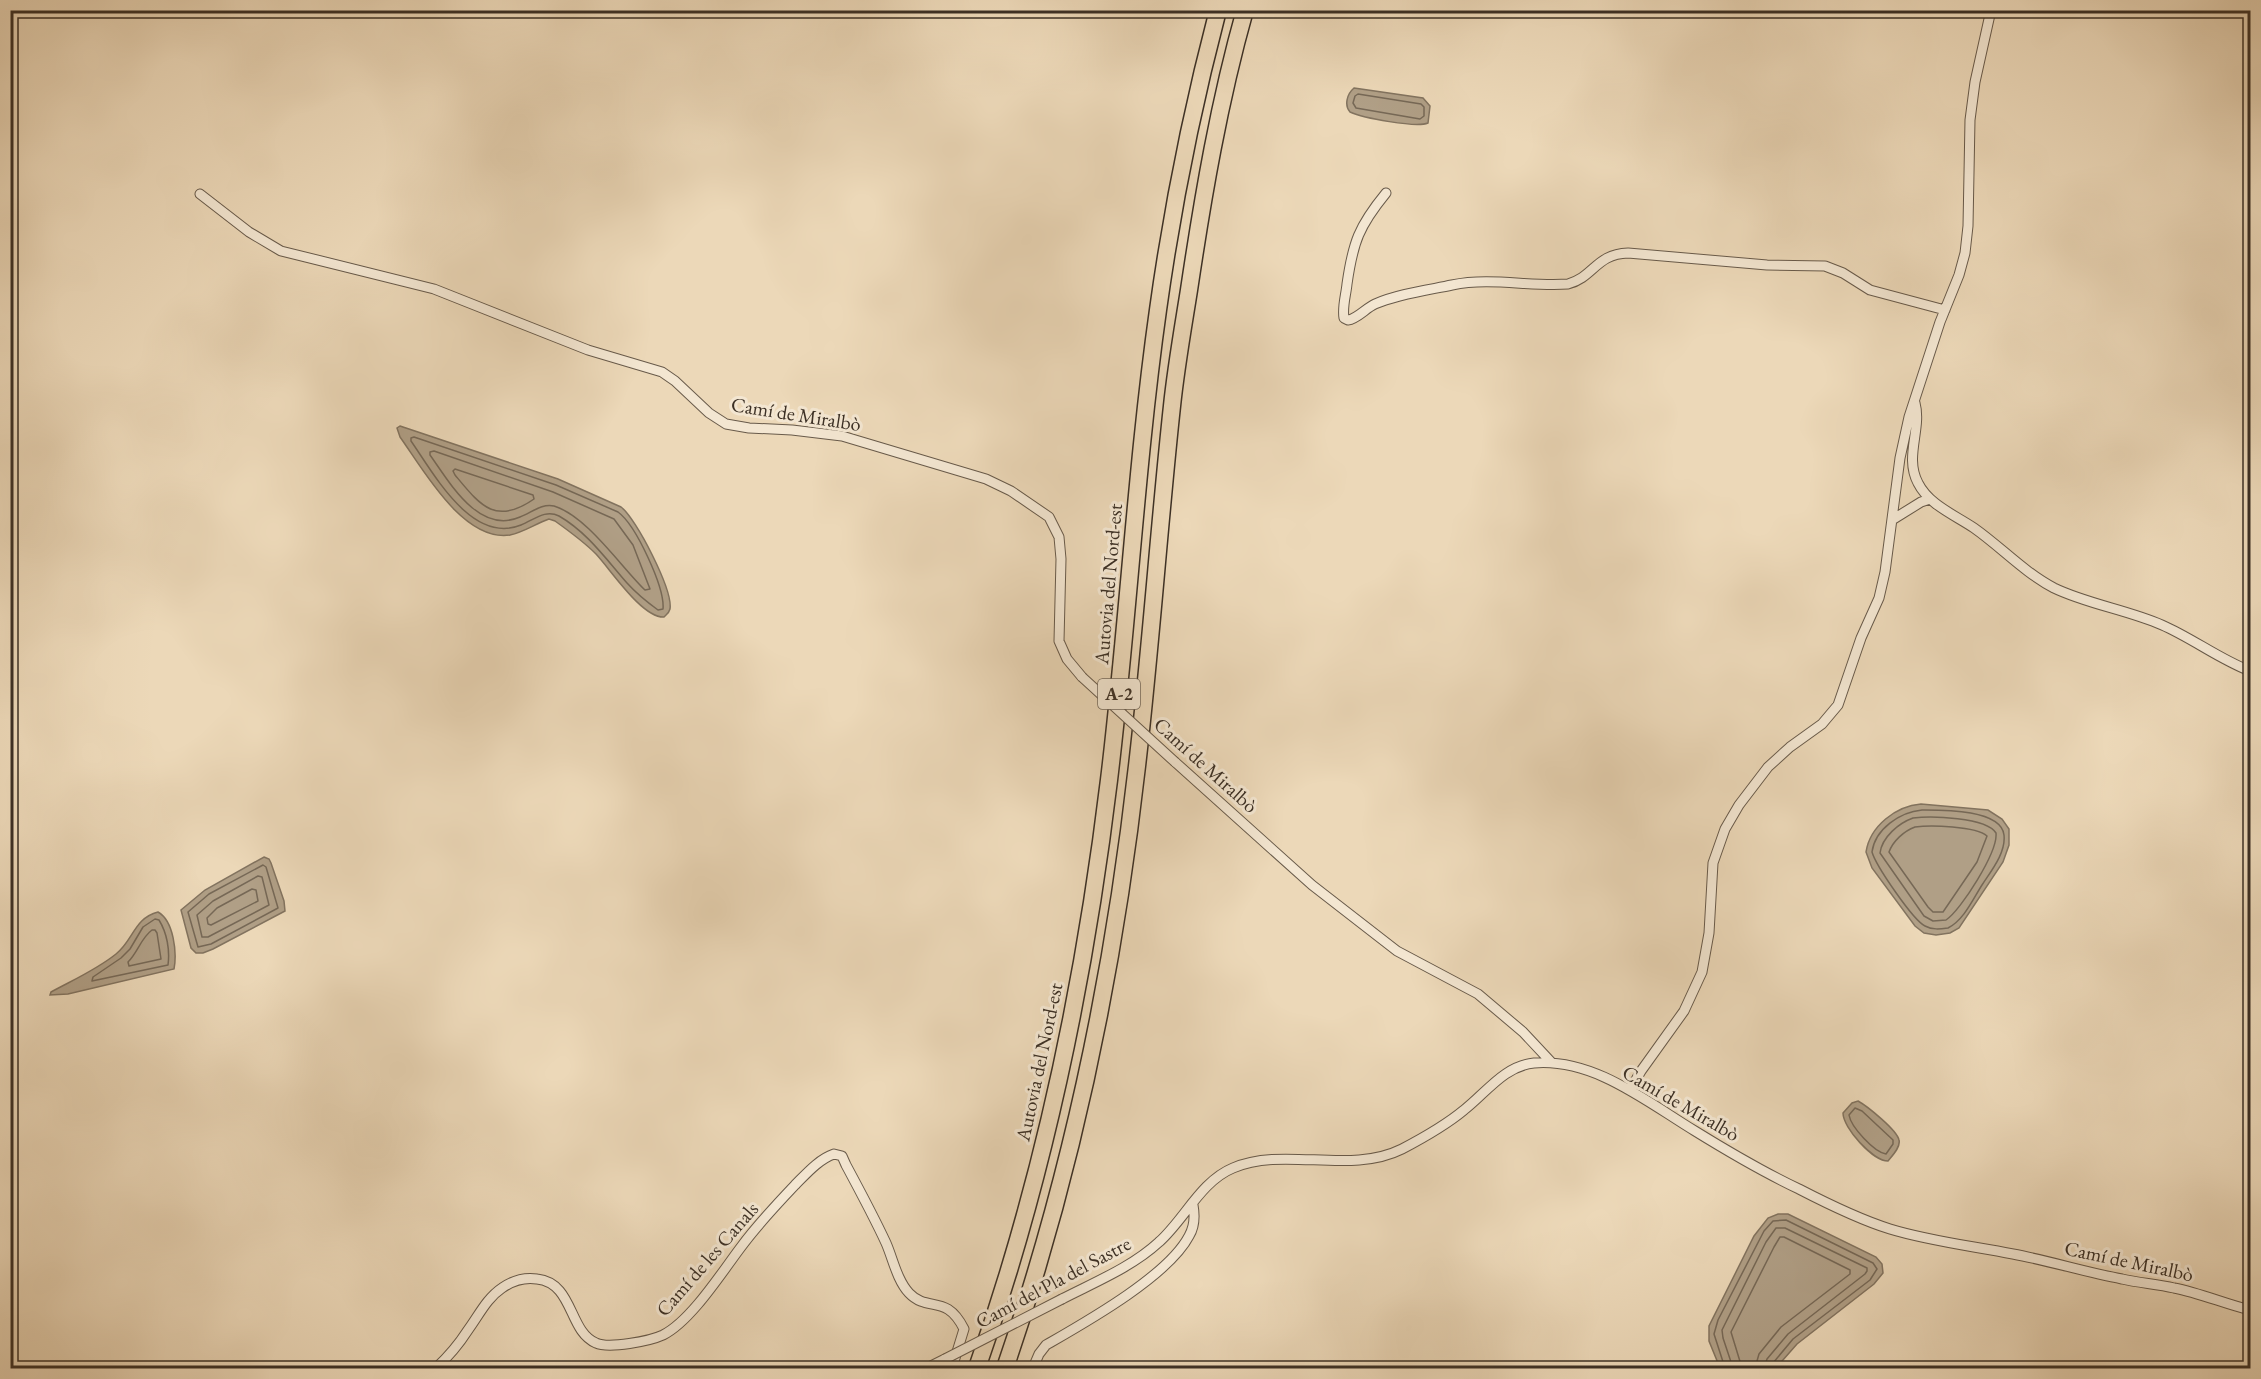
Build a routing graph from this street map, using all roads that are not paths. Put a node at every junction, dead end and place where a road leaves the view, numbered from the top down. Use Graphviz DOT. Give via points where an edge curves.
graph roads {
  1 [pos="1207,10"];
  2 [pos="1218,10"];
  3 [pos="1245,10"];
  4 [pos="1256,10"];
  5 [pos="1991,10"];
  6 [pos="1214,141"];
  7 [pos="1386,193"];
  8 [pos="200,194"];
  9 [pos="1945,310"];
  10 [pos="1914,400"];
  11 [pos="1139,481"];
  12 [pos="1930,499"];
  13 [pos="1892,520"];
  14 [pos="2250,671"];
  15 [pos="1552,1064"];
  16 [pos="1630,1090"];
  17 [pos="842,1156"];
  18 [pos="1193,1205"];
  19 [pos="2250,1310"];
  20 [pos="436,1368"];
  21 [pos="927,1368"];
  22 [pos="952,1368"];
  23 [pos="977,1368"];
  24 [pos="1005,1368"];
  25 [pos="1033,1368"];
  1 -- 11 [label="highway" via="1185,107 1155,280 1135,445"];
  2 -- 11 [label="highway, Autovia del Nord-est / A-2" via="1169,234"];
  3 -- 6 [label="highway, A-2"];
  4 -- 6 [label="highway" via="1222,130"];
  5 -- 9 [label="street" via="1970,120 1965,253"];
  6 -- 24 [label="highway, A-2" via="1173,402 1140,735 1114,934 1058,1194"];
  7 -- 9 [label="street" via="1366,218 1354,243 1344,305 1344,318 1348,320 1383,301 1454,285 1572,283 1605,258 1620,254 1825,266 1865,288"];
  8 -- 15 [label="street, Camí de Miralbò, bridge" via="281,251 434,290 588,350 662,372 726,424 842,436 968,473 1011,491 1043,513 1056,528 1061,559 1059,641 1082,677 1312,885 1397,951 1486,1000"];
  9 -- 10 [label="street"];
  10 -- 12 [label="street" via="1917,418 1913,470"];
  10 -- 13 [label="street" via="1903,443"];
  11 -- 23 [label="highway, Autovia del Nord-est / A-2" via="1109,779 1082,967 1024,1217"];
  12 -- 13 [label="street"];
  12 -- 14 [label="street" via="2047,584 2162,625"];
  13 -- 16 [label="street" via="1881,591 1842,697 1822,724 1768,767 1728,822 1713,863 1709,933 1702,972 1684,1011"];
  15 -- 16 [label="street, Camí de Miralbò" via="1582,1069"];
  15 -- 18 [label="street" via="1531,1063 1510,1070 1456,1117 1396,1152 1357,1160 1240,1165 1211,1183"];
  16 -- 19 [label="street, Camí de Miralbò" via="1774,1177 1891,1229 2180,1289"];
  17 -- 20 [label="street, Camí de les Canals" via="830,1155 800,1180 682,1320 662,1336 610,1346 596,1343 585,1333 556,1287 543,1280 525,1279 504,1286 492,1297 455,1349"];
  17 -- 22 [label="street, Camí del Pla del Sastre" via="908,1291 918,1299 950,1309 964,1329"];
  18 -- 21 [label="street, Camí del Pla del Sastre, bridge" via="1150,1250 1117,1271"];
  18 -- 25 [label="street, Camí del Pla del Sastre" via="1190,1235 1169,1261 1120,1299 1046,1345"];
}
